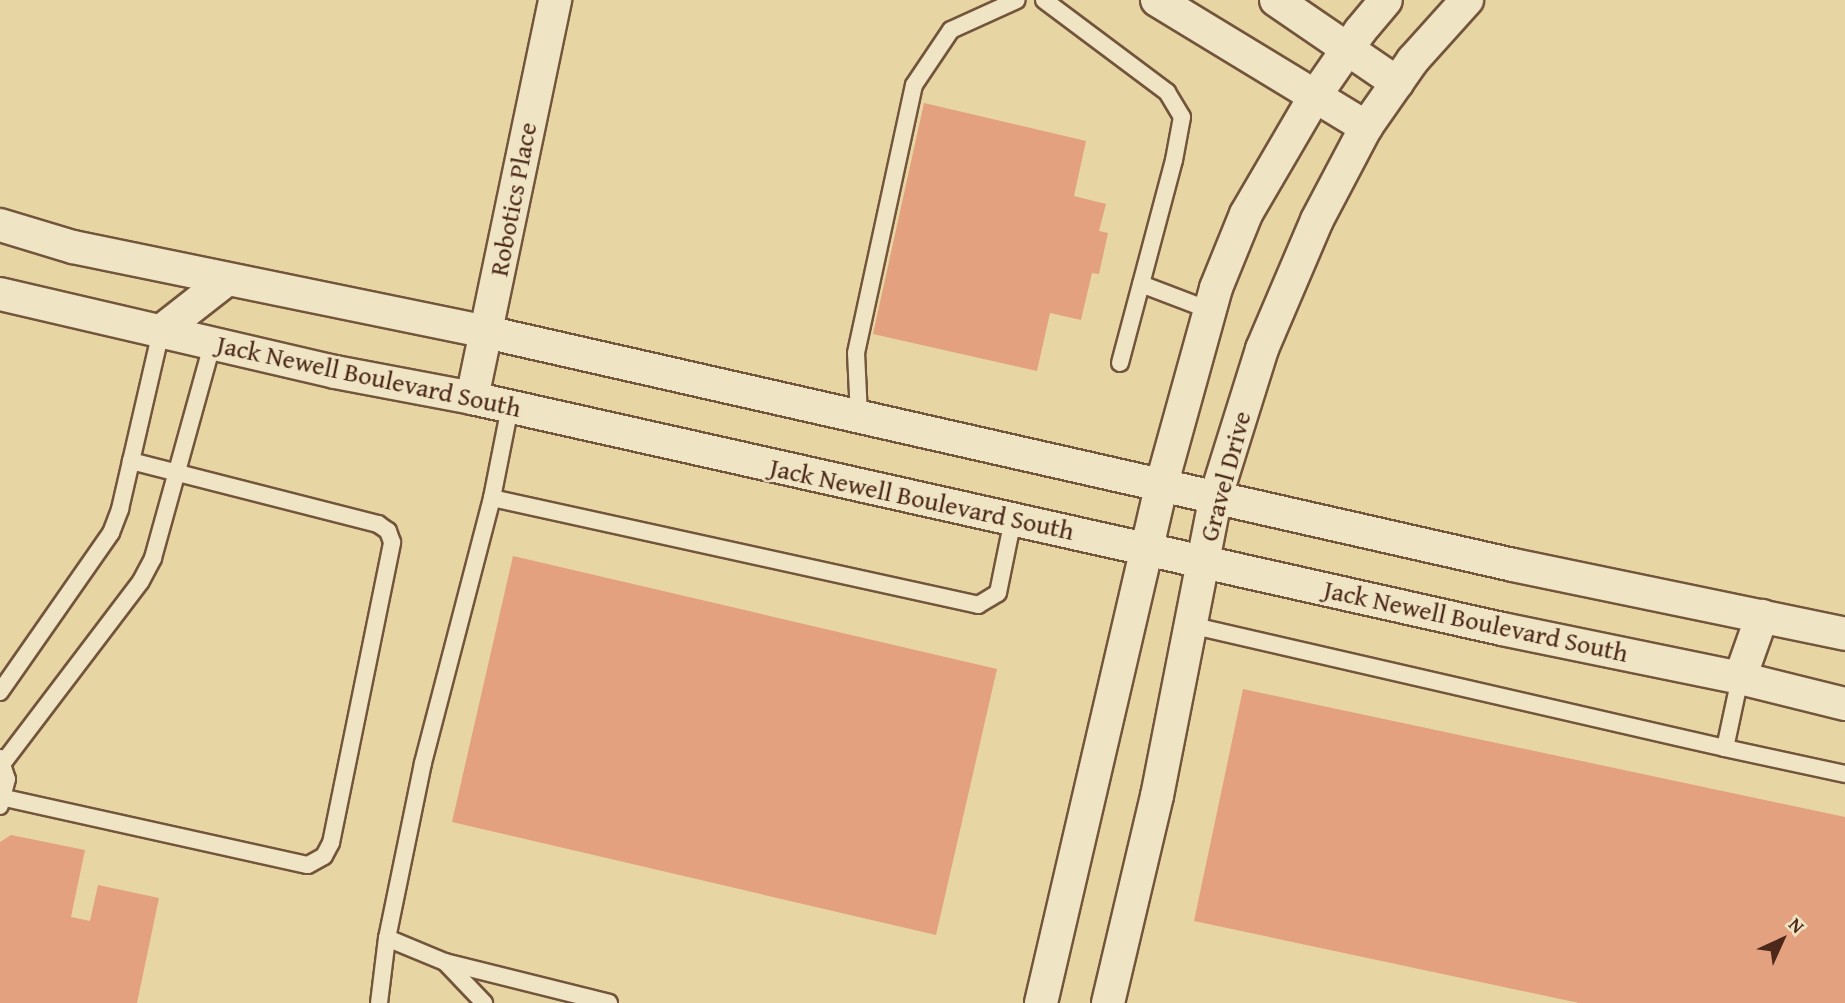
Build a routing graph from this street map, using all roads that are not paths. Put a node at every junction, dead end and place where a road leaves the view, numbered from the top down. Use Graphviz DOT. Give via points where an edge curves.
graph roads {
  1 [pos="555,0"];
  2 [pos="1017,0"];
  3 [pos="1044,0"];
  4 [pos="1157,0"];
  5 [pos="1276,0"];
  6 [pos="1386,0"];
  7 [pos="1466,0"];
  8 [pos="1348,49"];
  9 [pos="1397,83"];
  10 [pos="1315,96"];
  11 [pos="1366,127"];
  12 [pos="0,225"];
  13 [pos="226,280"];
  14 [pos="1141,284"];
  15 [pos="0,294"];
  16 [pos="1209,310"];
  17 [pos="161,331"];
  18 [pos="485,332"];
  19 [pos="213,342"];
  20 [pos="1120,363"];
  21 [pos="472,398"];
  22 [pos="510,407"];
  23 [pos="859,416"];
  24 [pos="131,461"];
  25 [pos="177,474"];
  26 [pos="1162,483"];
  27 [pos="1216,496"];
  28 [pos="492,498"];
  29 [pos="1013,519"];
  30 [pos="1147,547"];
  31 [pos="1203,559"];
  32 [pos="1762,617"];
  33 [pos="1190,625"];
  34 [pos="1845,634"];
  35 [pos="1740,678"];
  36 [pos="0,692"];
  37 [pos="1845,704"];
  38 [pos="1725,748"];
  39 [pos="2,760"];
  40 [pos="1845,774"];
  41 [pos="2,802"];
  42 [pos="387,938"];
  43 [pos="445,962"];
  44 [pos="379,1003"];
  45 [pos="484,1003"];
  46 [pos="609,1003"];
  47 [pos="1041,1003"];
  48 [pos="1108,1003"];
  1 -- 18 [label="street, Robotics Place"];
  2 -- 23 [label="lane" via="951,30 914,85 856,353"];
  3 -- 14 [label="lane" via="1167,92 1182,117"];
  4 -- 10 [label="street"];
  5 -- 8 [label="street"];
  6 -- 8 [label="street"];
  7 -- 9 [label="street, Gravel Drive"];
  8 -- 9 [label="street"];
  8 -- 10 [label="street"];
  9 -- 11 [label="street, Gravel Drive"];
  10 -- 11 [label="street"];
  10 -- 16 [label="street" via="1245,214"];
  11 -- 27 [label="street, Gravel Drive" via="1317,220 1262,349"];
  12 -- 13 [label="street" via="73,247"];
  13 -- 17 [label="street"];
  13 -- 18 [label="street"];
  13 -- 19 [label="street"];
  14 -- 16 [label="lane"];
  14 -- 20 [label="lane"];
  15 -- 17 [label="street, Jack Newell Boulevard South"];
  16 -- 26 [label="street"];
  17 -- 19 [label="street, Jack Newell Boulevard South"];
  17 -- 24 [label="lane"];
  18 -- 21 [label="street, Robotics Place"];
  18 -- 23 [label="street"];
  19 -- 21 [label="street, Jack Newell Boulevard South" via="335,372"];
  19 -- 25 [label="lane"];
  21 -- 22 [label="street, Jack Newell Boulevard South"];
  22 -- 28 [label="lane"];
  22 -- 29 [label="street, Jack Newell Boulevard South"];
  23 -- 26 [label="street"];
  24 -- 25 [label="lane"];
  24 -- 36 [label="lane" via="111,533"];
  25 -- 39 [label="lane" via="153,558 141,580"];
  25 -- 41 [label="lane" via="378,524 388,531 392,542 331,843 324,856 308,865"];
  26 -- 27 [label="street"];
  26 -- 30 [label="street"];
  27 -- 31 [label="street, Gravel Drive"];
  27 -- 32 [label="street"];
  28 -- 29 [label="lane" via="978,605 998,593"];
  28 -- 42 [label="lane" via="423,763"];
  29 -- 30 [label="street, Jack Newell Boulevard South"];
  30 -- 31 [label="street, Jack Newell Boulevard South"];
  30 -- 47 [label="street"];
  31 -- 33 [label="street, Gravel Drive"];
  31 -- 35 [label="street, Jack Newell Boulevard South" via="1502,629"];
  32 -- 34 [label="street"];
  32 -- 35 [label="street"];
  33 -- 38 [label="lane"];
  33 -- 48 [label="street, Gravel Drive" via="1157,796"];
  35 -- 37 [label="street, Jack Newell Boulevard South"];
  35 -- 38 [label="lane"];
  38 -- 40 [label="lane"];
  39 -- 41 [label="lane" via="7,779"];
  42 -- 43 [label="lane"];
  42 -- 44 [label="lane"];
  43 -- 45 [label="lane"];
  43 -- 46 [label="lane"];
}
